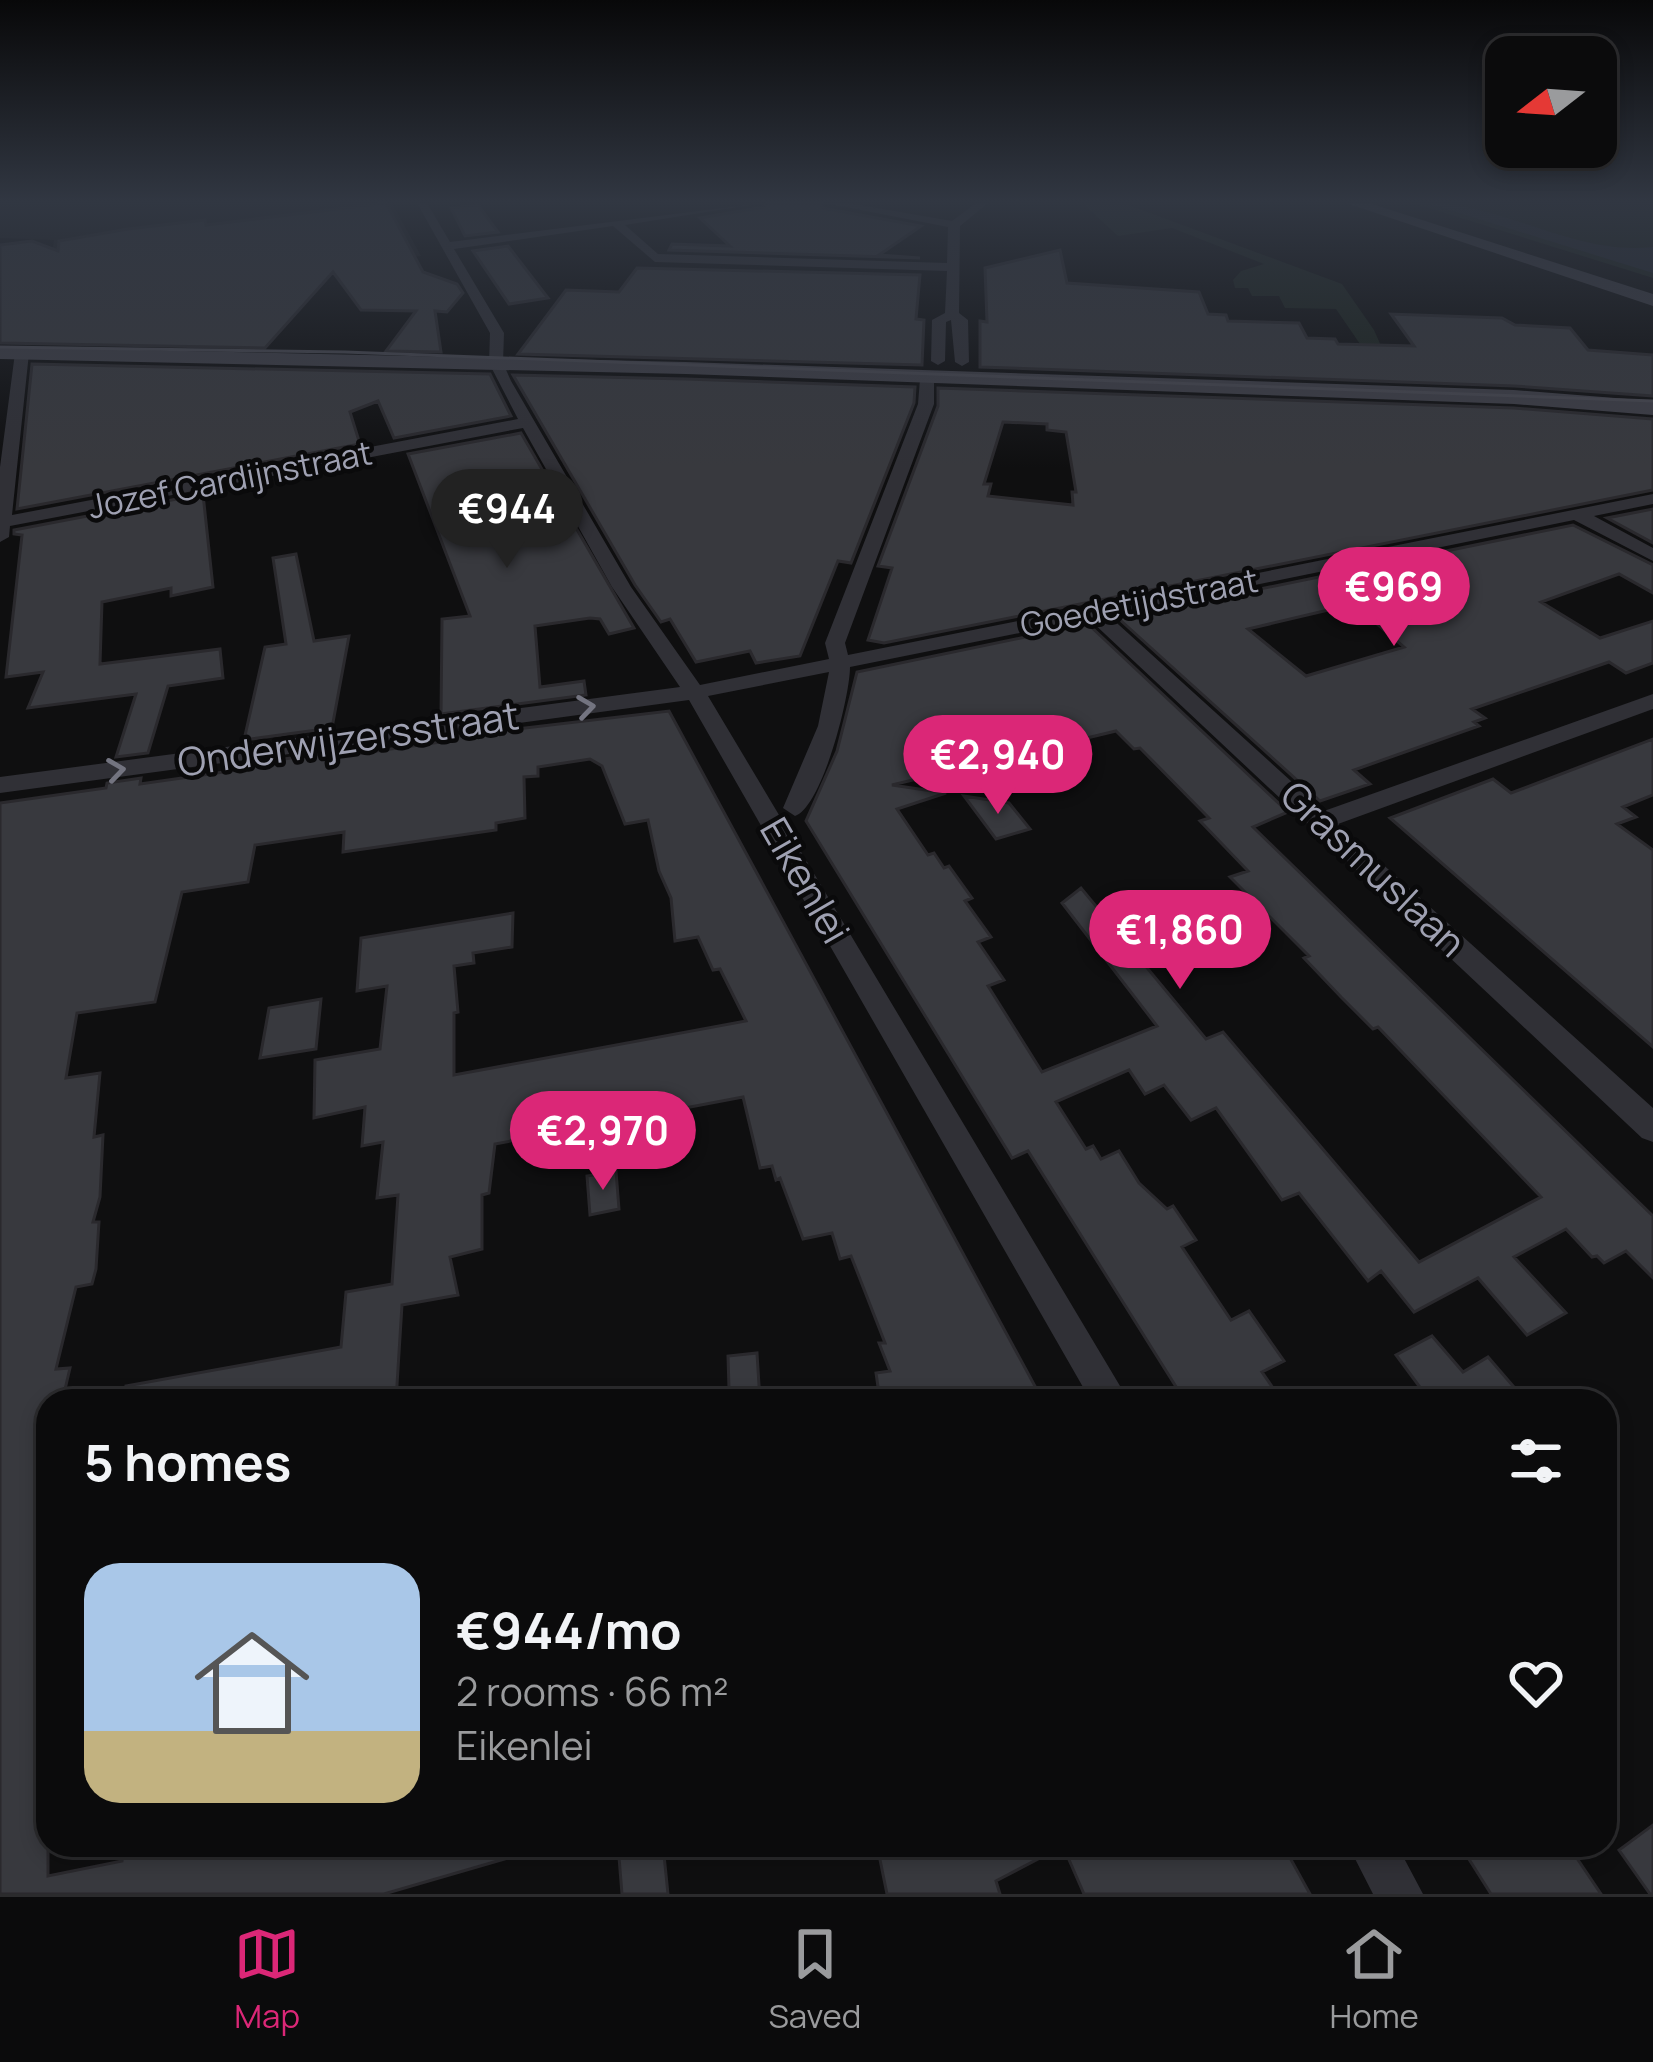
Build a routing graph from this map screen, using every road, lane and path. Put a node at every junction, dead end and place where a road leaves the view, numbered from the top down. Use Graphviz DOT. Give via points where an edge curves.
graph roads {
  1 [pos="473,291"];
  2 [pos="952,291"];
  3 [pos="1624,291"];
  4 [pos="1653,301"];
  5 [pos="952,315"];
  6 [pos="0,336"];
  7 [pos="962,352"];
  8 [pos="11,353"];
  9 [pos="497,354"];
  10 [pos="934,361"];
  11 [pos="1653,391"];
  12 [pos="20,395"];
  13 [pos="0,397"];
  14 [pos="1653,408"];
  15 [pos="529,422"];
  16 [pos="1653,499"];
  17 [pos="1576,514"];
  18 [pos="1,530"];
  19 [pos="1653,555"];
  20 [pos="1093,611"];
  21 [pos="843,659"];
  22 [pos="696,692"];
  23 [pos="1653,701"];
  24 [pos="0,785"];
  25 [pos="795,808"];
  26 [pos="1323,820"];
  27 [pos="1653,1128"];
  28 [pos="1104,1389"];
  29 [pos="1378,1857"];
  30 [pos="1399,1894"];
  1 -- 9 [label="street, Eikenlei" via="497,333"];
  2 -- 5 [label="street"];
  3 -- 4 [label="main road"];
  5 -- 7 [label="street" via="961,320"];
  5 -- 10 [label="street" via="939,320"];
  6 -- 9 [label="main road"];
  7 -- 10 [label="main road"];
  7 -- 11 [label="main road"];
  8 -- 9 [label="main road"];
  8 -- 12 [label="street"];
  9 -- 10 [label="main road"];
  9 -- 15 [label="street, Eikenlei"];
  10 -- 14 [label="main road"];
  10 -- 21 [label="street" via="926,404 835,643"];
  12 -- 13 [label="street"];
  12 -- 18 [label="street"];
  15 -- 18 [label="street, Jozef Cardijnstraat"];
  15 -- 22 [label="street, Eikenlei" via="622,586"];
  16 -- 17 [label="street, Goedetijdstraat"];
  17 -- 19 [label="street"];
  17 -- 20 [label="street, Goedetijdstraat"];
  20 -- 21 [label="street, Goedetijdstraat"];
  20 -- 26 [label="street, Grasmuslaan"];
  21 -- 22 [label="street, Goedetijdstraat"];
  21 -- 25 [label="street" via="842,683"];
  24 -- 22 [label="street, Onderwijzersstraat, one-way"];
  22 -- 28 [label="street, Eikenlei"];
  23 -- 26 [label="street"];
  26 -- 27 [label="street, Grasmuslaan"];
  29 -- 30 [label="street"];
}
